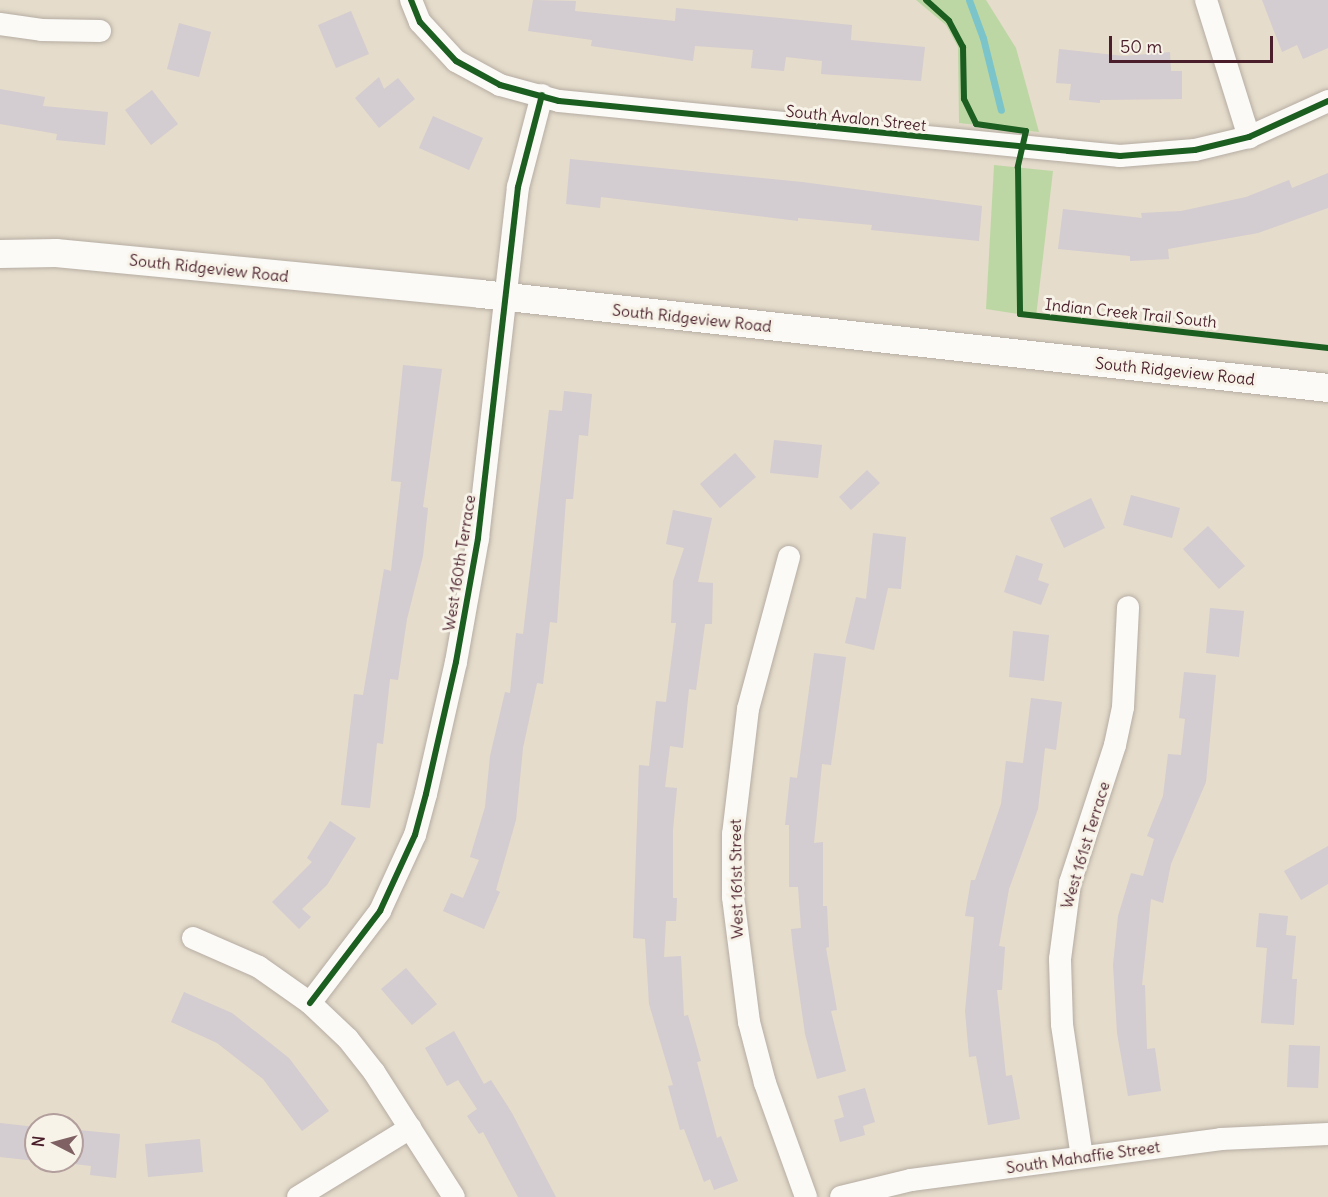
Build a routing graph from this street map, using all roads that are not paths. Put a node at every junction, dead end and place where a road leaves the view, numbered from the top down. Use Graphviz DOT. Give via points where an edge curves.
graph roads {
  1 [pos="411,0"];
  2 [pos="1206,0"];
  3 [pos="0,24"];
  4 [pos="100,31"];
  5 [pos="542,95"];
  6 [pos="1328,101"];
  7 [pos="1249,137"];
  8 [pos="0,240"];
  9 [pos="56,253"];
  10 [pos="0,254"];
  11 [pos="506,297"];
  12 [pos="1328,388"];
  13 [pos="789,557"];
  14 [pos="1128,607"];
  15 [pos="193,938"];
  16 [pos="310,1003"];
  17 [pos="410,1128"];
  18 [pos="1328,1134"];
  19 [pos="1082,1157"];
  20 [pos="298,1197"];
  21 [pos="454,1197"];
  22 [pos="806,1197"];
  23 [pos="841,1197"];
  1 -- 5 [label="street, South Avalon Street" via="420,22 456,61 500,85"];
  2 -- 7 [label="street"];
  3 -- 4 [label="street" via="42,30"];
  5 -- 7 [label="street, South Avalon Street" via="559,101 1091,155 1171,153"];
  5 -- 11 [label="street, West 160th Terrace" via="518,187"];
  6 -- 7 [label="street, South Avalon Street"];
  8 -- 9 [label="main road, South Ridgeview Road"];
  9 -- 10 [label="main road, South Ridgeview Road"];
  9 -- 11 [label="main road, South Ridgeview Road"];
  11 -- 12 [label="main road, South Ridgeview Road"];
  11 -- 16 [label="street, West 160th Terrace" via="478,538 456,662 426,795 411,845 380,911"];
  13 -- 22 [label="street, West 161st Street" via="748,709 733,834 733,897 749,1022 765,1083"];
  14 -- 19 [label="street, West 161st Terrace" via="1128,668 1121,717 1071,883 1060,959 1062,1024"];
  15 -- 16 [label="street" via="259,967"];
  16 -- 17 [label="street" via="361,1056"];
  17 -- 20 [label="street"];
  17 -- 21 [label="street"];
  18 -- 19 [label="street, South Mahaffie Street" via="1221,1139"];
  19 -- 23 [label="street, South Mahaffie Street" via="911,1180"];
}
